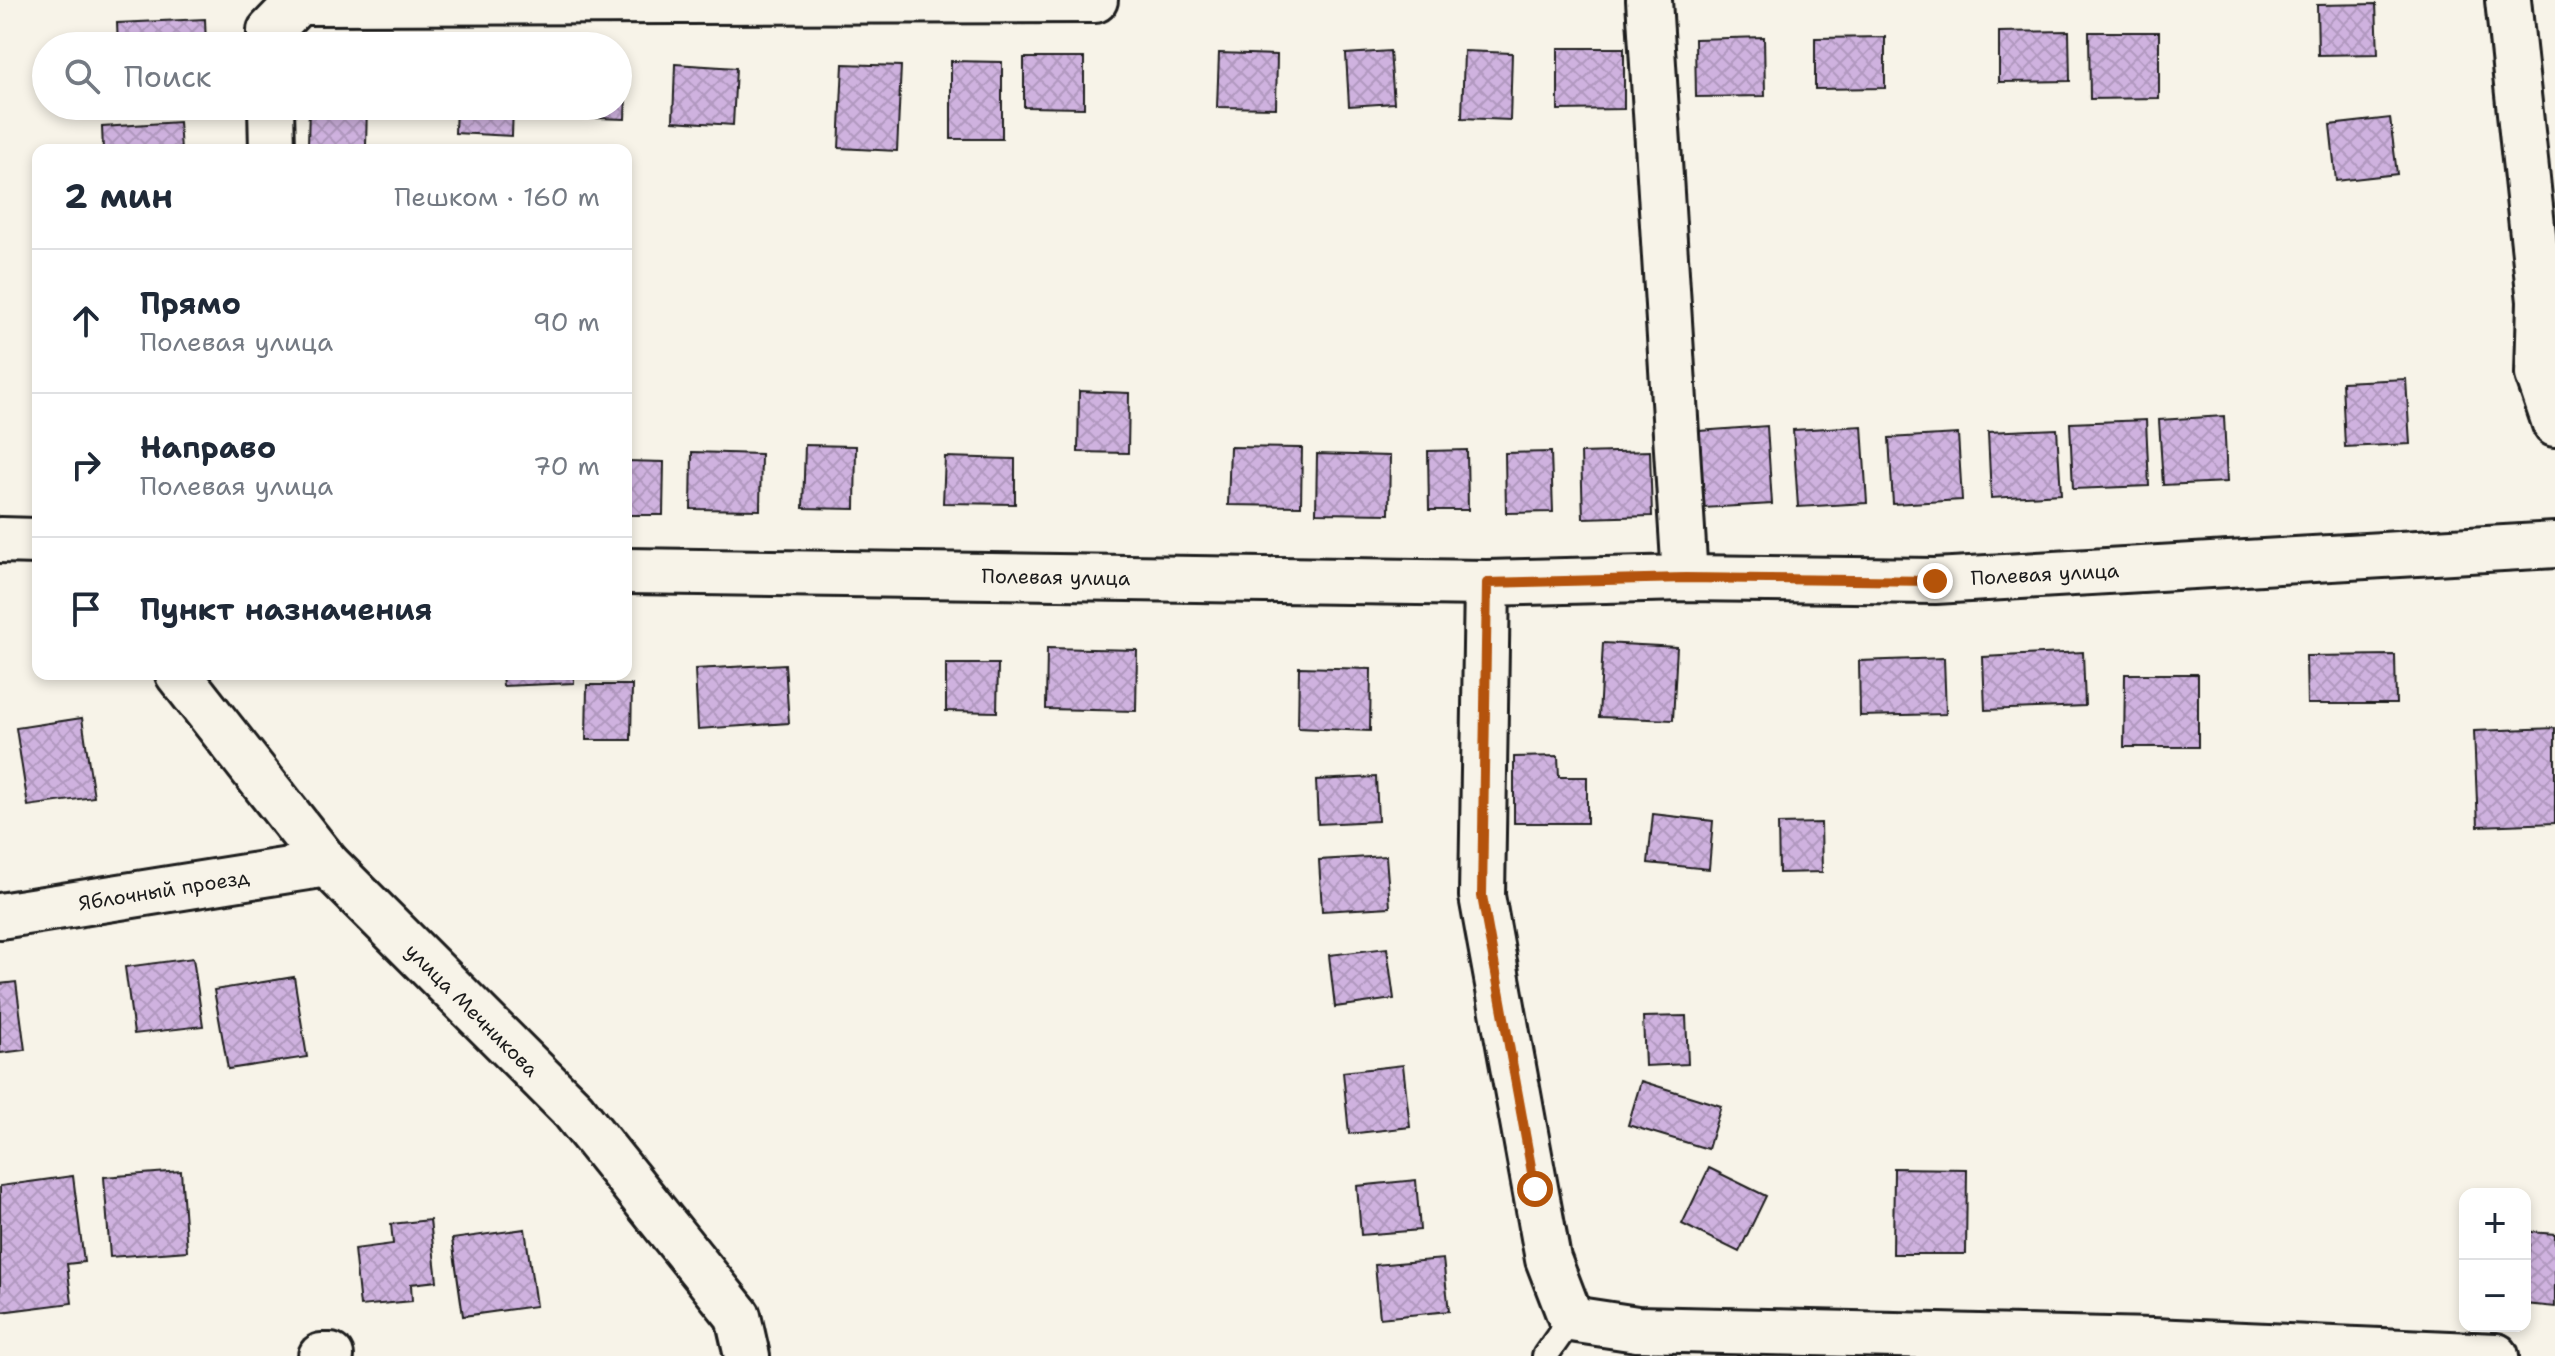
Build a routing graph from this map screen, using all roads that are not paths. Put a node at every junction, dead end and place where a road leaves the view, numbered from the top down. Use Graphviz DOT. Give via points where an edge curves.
graph roads {
  1 [pos="1095,0"];
  2 [pos="1649,0"];
  3 [pos="2508,0"];
  4 [pos="270,32"];
  5 [pos="271,120"];
  6 [pos="272,144"];
  7 [pos="2555,424"];
  8 [pos="0,540"];
  9 [pos="32,541"];
  10 [pos="2555,545"];
  11 [pos="632,571"];
  12 [pos="1685,578"];
  13 [pos="1487,583"];
  14 [pos="183,680"];
  15 [pos="327,864"];
  16 [pos="0,916"];
  17 [pos="1571,1319"];
  18 [pos="321,1356"];
  19 [pos="331,1356"];
  20 [pos="747,1356"];
  21 [pos="1545,1356"];
  22 [pos="2496,1356"];
  1 -- 4 [label="street" via="298,2"];
  2 -- 12 [label="street"];
  3 -- 7 [label="street" via="2540,301 2538,374"];
  5 -- 6 [label="street"];
  8 -- 9 [label="street"];
  10 -- 12 [label="street, Полевая улица" via="1935,581"];
  11 -- 13 [label="street, Полевая улица"];
  12 -- 13 [label="street, Полевая улица"];
  13 -- 17 [label="street" via="1482,896 1548,1259"];
  14 -- 15 [label="street, улица Мечникова"];
  15 -- 16 [label="street, Яблочный проезд"];
  15 -- 20 [label="street, улица Мечникова" via="573,1110 738,1316"];
  17 -- 21 [label="lane"];
  17 -- 22 [label="street" via="1637,1329 2153,1341"];
  18 -- 19 [label="street"];
}
